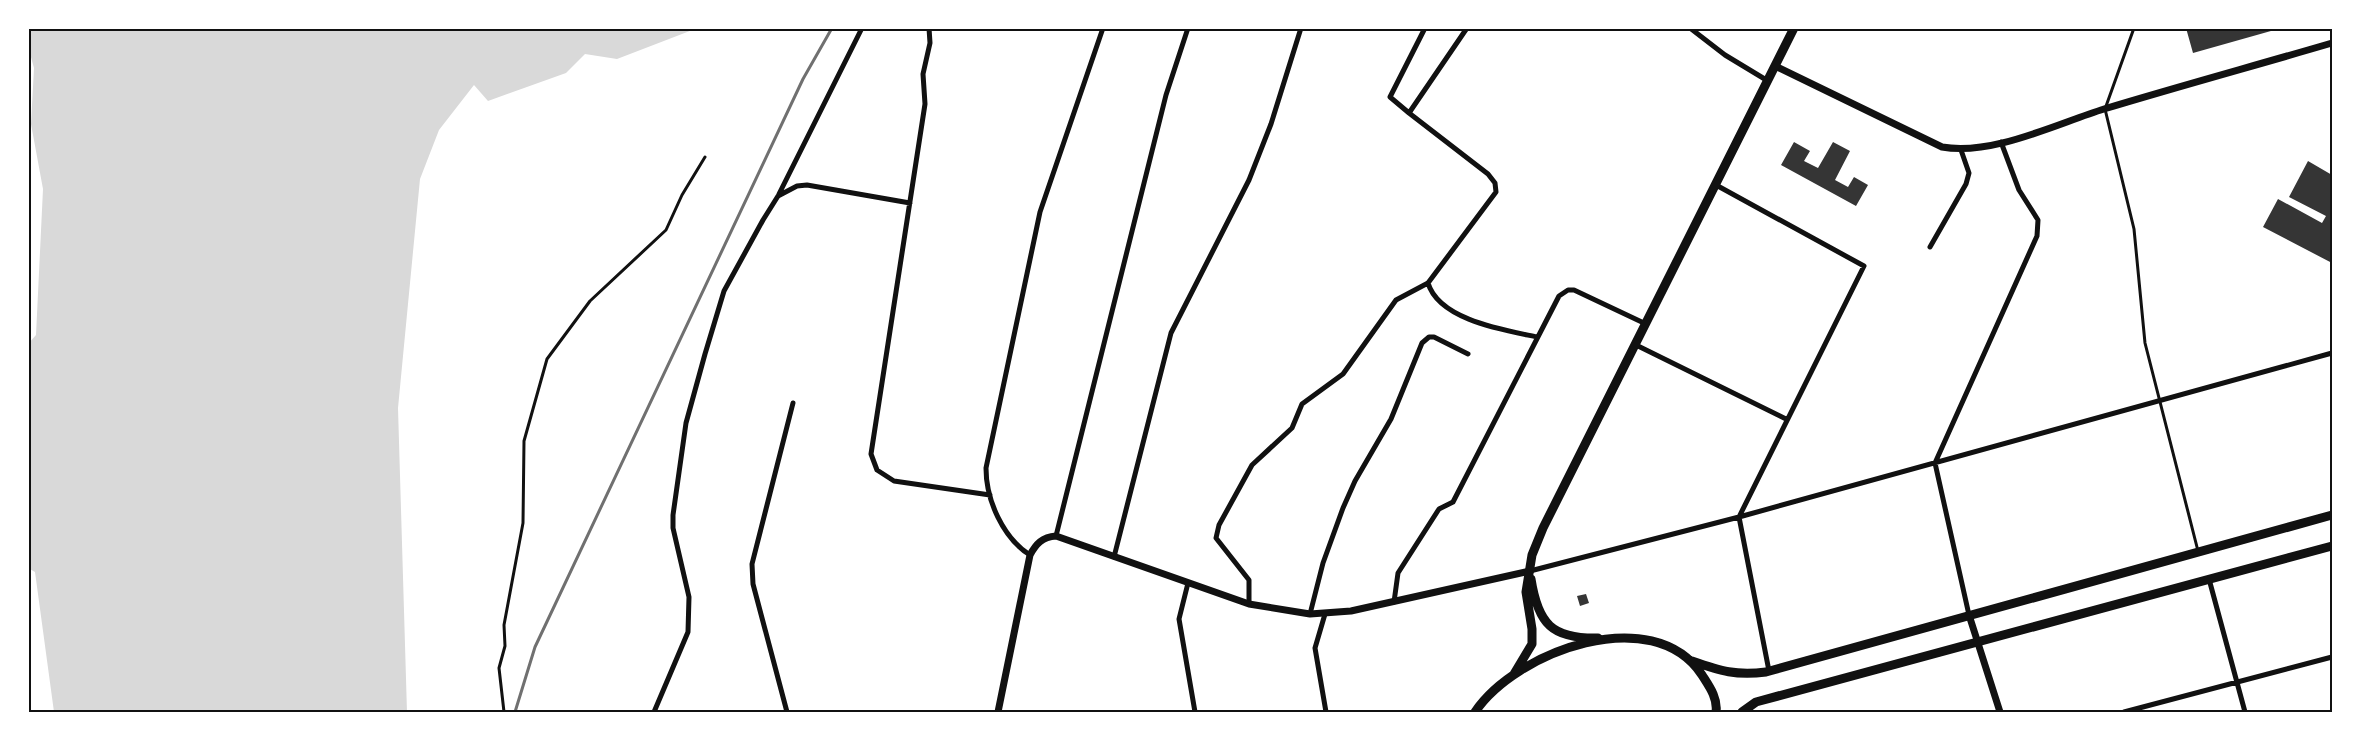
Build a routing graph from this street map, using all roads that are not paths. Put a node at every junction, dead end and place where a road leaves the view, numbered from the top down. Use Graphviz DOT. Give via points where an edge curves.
graph roads {
  1 [pos="862,28"];
  2 [pos="929,28"];
  3 [pos="1103,28"];
  4 [pos="1188,28"];
  5 [pos="1301,28"];
  6 [pos="1425,28"];
  7 [pos="1467,28"];
  8 [pos="1690,28"];
  9 [pos="1794,28"];
  10 [pos="2134,28"];
  11 [pos="2332,43"];
  12 [pos="1775,66"];
  13 [pos="1768,81"];
  14 [pos="2105,109"];
  15 [pos="1409,113"];
  16 [pos="2001,142"];
  17 [pos="1962,150"];
  18 [pos="705,157"];
  19 [pos="1716,185"];
  20 [pos="778,196"];
  21 [pos="910,202"];
  22 [pos="1930,247"];
  23 [pos="1428,284"];
  24 [pos="1646,324"];
  25 [pos="1538,337"];
  26 [pos="1636,345"];
  27 [pos="2332,353"];
  28 [pos="1468,354"];
  29 [pos="2158,401"];
  30 [pos="793,403"];
  31 [pos="1786,419"];
  32 [pos="1935,463"];
  33 [pos="990,495"];
  34 [pos="2332,515"];
  35 [pos="1739,517"];
  36 [pos="1056,536"];
  37 [pos="2332,546"];
  38 [pos="2198,552"];
  39 [pos="1030,555"];
  40 [pos="1114,557"];
  41 [pos="1530,571"];
  42 [pos="2209,579"];
  43 [pos="1188,583"];
  44 [pos="1394,602"];
  45 [pos="1249,604"];
  46 [pos="1310,614"];
  47 [pos="1325,614"];
  48 [pos="1969,615"];
  49 [pos="1615,637"];
  50 [pos="1979,642"];
  51 [pos="2332,657"];
  52 [pos="1692,660"];
  53 [pos="1769,671"];
  54 [pos="1514,674"];
  55 [pos="2238,683"];
  56 [pos="504,712"];
  57 [pos="654,712"];
  58 [pos="788,712"];
  59 [pos="998,712"];
  60 [pos="1195,712"];
  61 [pos="1326,712"];
  62 [pos="1476,712"];
  63 [pos="1716,712"];
  64 [pos="1742,712"];
  65 [pos="2000,712"];
  66 [pos="2124,712"];
  67 [pos="2245,712"];
  1 -- 20 [label="street"];
  2 -- 21 [label="street" via="923,74 925,104"];
  3 -- 33 [label="street" via="1040,212 986,468"];
  4 -- 36 [label="street" via="1166,95"];
  5 -- 40 [label="street" via="1249,180 1171,333"];
  6 -- 15 [label="street" via="1390,97"];
  7 -- 15 [label="street"];
  8 -- 13 [label="street"];
  9 -- 12 [label="highway"];
  10 -- 14 [label="lane"];
  11 -- 14 [label="street"];
  12 -- 13 [label="highway"];
  12 -- 17 [label="street" via="1942,147"];
  13 -- 19 [label="highway"];
  14 -- 16 [label="street"];
  14 -- 29 [label="lane" via="2133,228 2145,343"];
  15 -- 23 [label="street" via="1488,174 1496,192"];
  16 -- 17 [label="street"];
  16 -- 32 [label="street" via="2019,190 2038,220 2037,236"];
  17 -- 22 [label="street" via="1969,174 1966,184"];
  18 -- 56 [label="lane" via="666,230 590,301 547,359 524,441 522,523 500,668"];
  19 -- 24 [label="highway"];
  19 -- 31 [label="street" via="1864,266"];
  20 -- 21 [label="street" via="807,185"];
  20 -- 57 [label="street" via="732,274 686,423 673,528 689,597 688,632"];
  21 -- 33 [label="street" via="871,454 873,462 884,476 894,481"];
  23 -- 25 [label="street" via="1437,302 1482,325"];
  23 -- 45 [label="street" via="1396,300 1343,374 1302,404 1292,428 1252,465 1219,525 1216,538 1249,580"];
  24 -- 25 [label="street" via="1568,290 1558,296"];
  24 -- 26 [label="highway"];
  25 -- 44 [label="street" via="1453,502 1439,509 1398,573"];
  26 -- 31 [label="street"];
  26 -- 41 [label="highway" via="1543,528"];
  27 -- 29 [label="street"];
  28 -- 46 [label="street" via="1434,337 1422,343 1391,419 1343,508"];
  29 -- 32 [label="street"];
  29 -- 38 [label="lane"];
  30 -- 58 [label="street" via="752,564 753,584"];
  31 -- 35 [label="street"];
  32 -- 35 [label="street"];
  32 -- 48 [label="street"];
  33 -- 39 [label="street" via="1012,542"];
  34 -- 38 [label="highway"];
  35 -- 41 [label="street"];
  35 -- 53 [label="street"];
  36 -- 39 [label="street" via="1040,541"];
  36 -- 40 [label="street"];
  37 -- 42 [label="highway"];
  38 -- 48 [label="highway"];
  39 -- 59 [label="street"];
  40 -- 43 [label="street"];
  41 -- 44 [label="street"];
  41 -- 49 [label="highway" via="1534,598 1550,627 1569,637"];
  41 -- 54 [label="highway" via="1526,601 1532,644"];
  42 -- 50 [label="highway"];
  42 -- 55 [label="street"];
  43 -- 45 [label="street"];
  43 -- 60 [label="street" via="1179,619"];
  44 -- 47 [label="street"];
  45 -- 46 [label="street"];
  46 -- 47 [label="street"];
  47 -- 61 [label="street" via="1315,648"];
  48 -- 50 [label="street"];
  48 -- 53 [label="highway"];
  49 -- 52 [label="highway" via="1670,646"];
  49 -- 54 [label="highway" via="1537,660"];
  50 -- 64 [label="highway" via="1756,702"];
  50 -- 65 [label="street"];
  51 -- 55 [label="street"];
  52 -- 53 [label="highway" via="1742,675"];
  52 -- 63 [label="highway" via="1712,691"];
  54 -- 62 [label="highway"];
  55 -- 66 [label="street"];
  55 -- 67 [label="street"];
}
